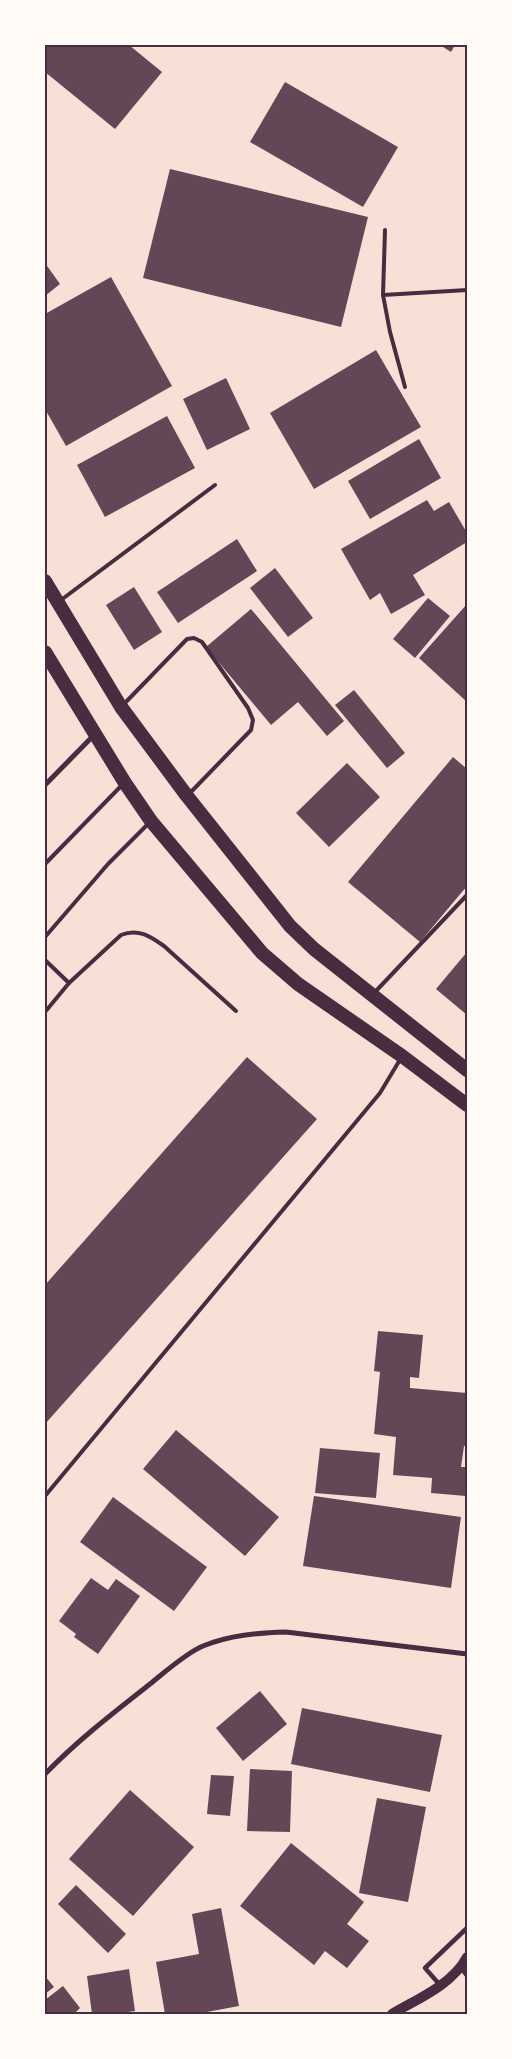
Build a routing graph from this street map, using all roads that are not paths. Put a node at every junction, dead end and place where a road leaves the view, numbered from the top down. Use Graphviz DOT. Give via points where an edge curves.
graph roads {
  1 [pos="385,230"];
  2 [pos="467,290"];
  3 [pos="382,295"];
  4 [pos="405,387"];
  5 [pos="215,485"];
  6 [pos="45,581"];
  7 [pos="57,603"];
  8 [pos="45,652"];
  9 [pos="122,707"];
  10 [pos="95,734"];
  11 [pos="124,783"];
  12 [pos="45,785"];
  13 [pos="187,796"];
  14 [pos="151,821"];
  15 [pos="45,864"];
  16 [pos="467,895"];
  17 [pos="45,937"];
  18 [pos="45,960"];
  19 [pos="69,983"];
  20 [pos="372,996"];
  21 [pos="236,1011"];
  22 [pos="45,1012"];
  23 [pos="402,1056"];
  24 [pos="467,1070"];
  25 [pos="467,1105"];
  26 [pos="45,1496"];
  27 [pos="467,1654"];
  28 [pos="45,1774"];
  29 [pos="467,1928"];
  30 [pos="465,1965"];
  31 [pos="440,1985"];
  32 [pos="392,2014"];
  1 -- 3 [label="lane"];
  2 -- 3 [label="lane"];
  3 -- 4 [label="lane"];
  5 -- 7 [label="lane"];
  6 -- 7 [label="highway"];
  7 -- 9 [label="highway"];
  8 -- 10 [label="highway"];
  9 -- 13 [label="highway"];
  9 -- 13 [label="lane" via="187,639 202,642 253,720 251,730"];
  10 -- 11 [label="highway"];
  10 -- 12 [label="street"];
  11 -- 14 [label="highway"];
  11 -- 15 [label="lane"];
  13 -- 20 [label="highway" via="290,926"];
  14 -- 17 [label="lane" via="108,864"];
  14 -- 23 [label="highway" via="262,953 298,984"];
  16 -- 20 [label="lane"];
  18 -- 19 [label="lane"];
  19 -- 21 [label="lane" via="121,935 132,930 151,936 164,946"];
  19 -- 22 [label="lane"];
  20 -- 24 [label="highway"];
  23 -- 25 [label="highway"];
  23 -- 26 [label="lane" via="380,1093"];
  27 -- 28 [label="street" via="286,1632 230,1637 201,1647 164,1673 76,1742"];
  29 -- 31 [label="street" via="425,1968"];
  30 -- 31 [label="main road"];
  31 -- 32 [label="main road"];
}
